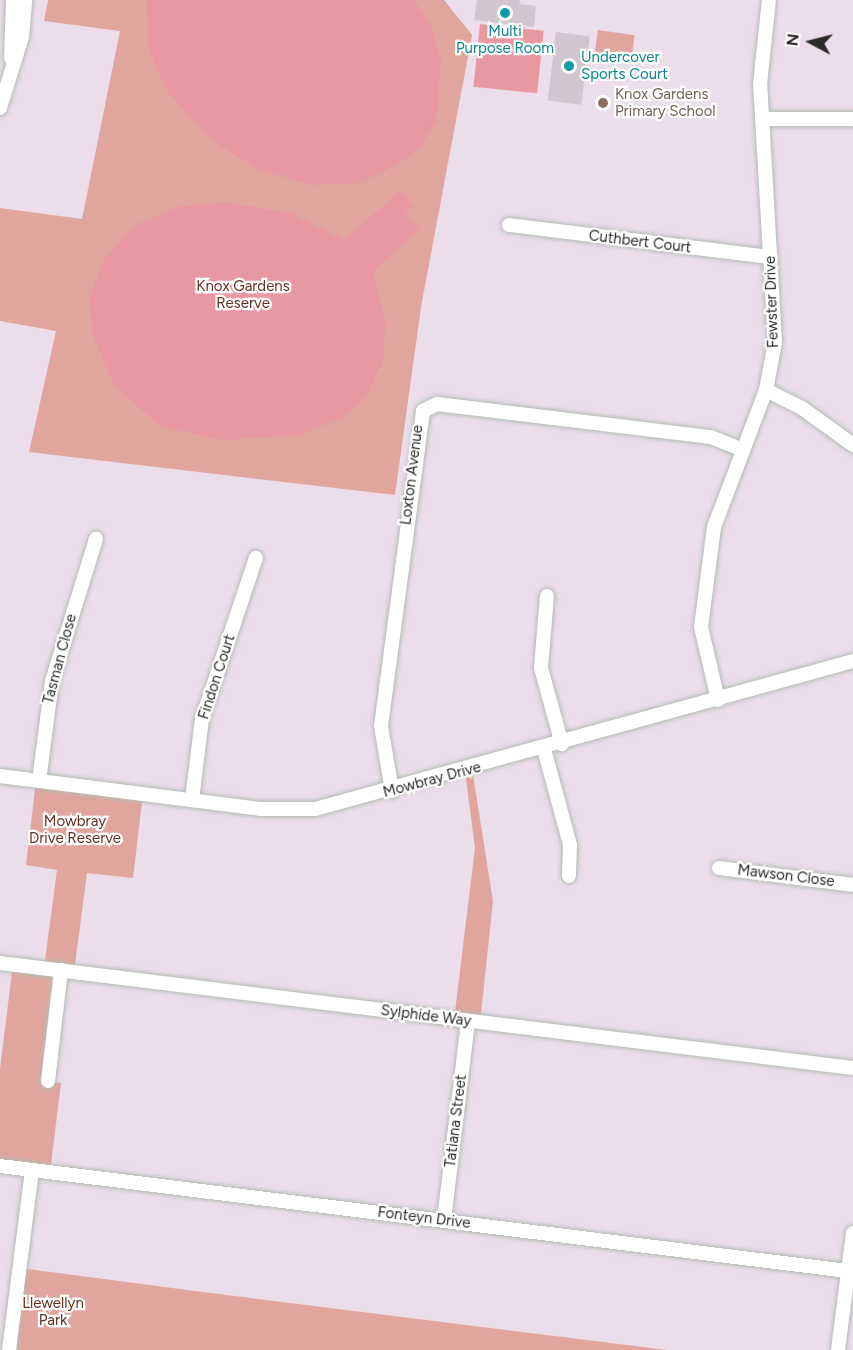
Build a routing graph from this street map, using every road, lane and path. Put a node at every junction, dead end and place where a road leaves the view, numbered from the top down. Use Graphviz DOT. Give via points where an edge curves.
graph roads {
  1 [pos="769,0"];
  2 [pos="15,2"];
  3 [pos="0,108"];
  4 [pos="762,119"];
  5 [pos="853,119"];
  6 [pos="509,225"];
  7 [pos="771,257"];
  8 [pos="766,390"];
  9 [pos="853,445"];
  10 [pos="741,449"];
  11 [pos="96,539"];
  12 [pos="256,558"];
  13 [pos="547,596"];
  14 [pos="853,661"];
  15 [pos="718,700"];
  16 [pos="562,744"];
  17 [pos="544,749"];
  18 [pos="0,776"];
  19 [pos="39,781"];
  20 [pos="392,791"];
  21 [pos="192,800"];
  22 [pos="719,868"];
  23 [pos="569,876"];
  24 [pos="853,885"];
  25 [pos="0,963"];
  26 [pos="61,970"];
  27 [pos="468,1022"];
  28 [pos="853,1068"];
  29 [pos="48,1081"];
  30 [pos="0,1166"];
  31 [pos="32,1170"];
  32 [pos="444,1220"];
  33 [pos="853,1233"];
  34 [pos="848,1271"];
  35 [pos="9,1350"];
  36 [pos="838,1350"];
  1 -- 4 [label="street, Fewster Drive" via="760,71"];
  2 -- 3 [label="street" via="11,63"];
  4 -- 5 [label="street"];
  4 -- 7 [label="street, Fewster Drive"];
  6 -- 7 [label="street, Cuthbert Court"];
  7 -- 8 [label="street, Fewster Drive" via="775,332"];
  8 -- 9 [label="street" via="802,408"];
  8 -- 10 [label="street, Fewster Drive"];
  10 -- 15 [label="street, Fewster Drive" via="717,513 702,616 702,638"];
  10 -- 20 [label="street, Loxton Avenue" via="711,437 437,404 423,411 381,726"];
  11 -- 19 [label="street, Tasman Close" via="52,681"];
  12 -- 21 [label="street, Findon Court" via="202,719"];
  13 -- 16 [label="street" via="542,668"];
  14 -- 15 [label="street, Mowbray Drive"];
  15 -- 16 [label="street, Mowbray Drive"];
  16 -- 17 [label="street, Mowbray Drive"];
  17 -- 20 [label="street, Mowbray Drive"];
  17 -- 23 [label="street" via="570,845"];
  18 -- 19 [label="street, Mowbray Drive"];
  19 -- 21 [label="street, Mowbray Drive"];
  20 -- 21 [label="street, Mowbray Drive" via="293,810"];
  22 -- 24 [label="street, Mawson Close"];
  25 -- 26 [label="street, Sylphide Way"];
  26 -- 27 [label="street, Sylphide Way"];
  26 -- 29 [label="street"];
  27 -- 28 [label="street, Sylphide Way"];
  27 -- 32 [label="street, Tatiana Street"];
  30 -- 31 [label="street, Fonteyn Drive"];
  31 -- 32 [label="street, Fonteyn Drive"];
  31 -- 35 [label="street"];
  32 -- 34 [label="street, Fonteyn Drive"];
  33 -- 34 [label="street"];
  34 -- 36 [label="street"];
}
